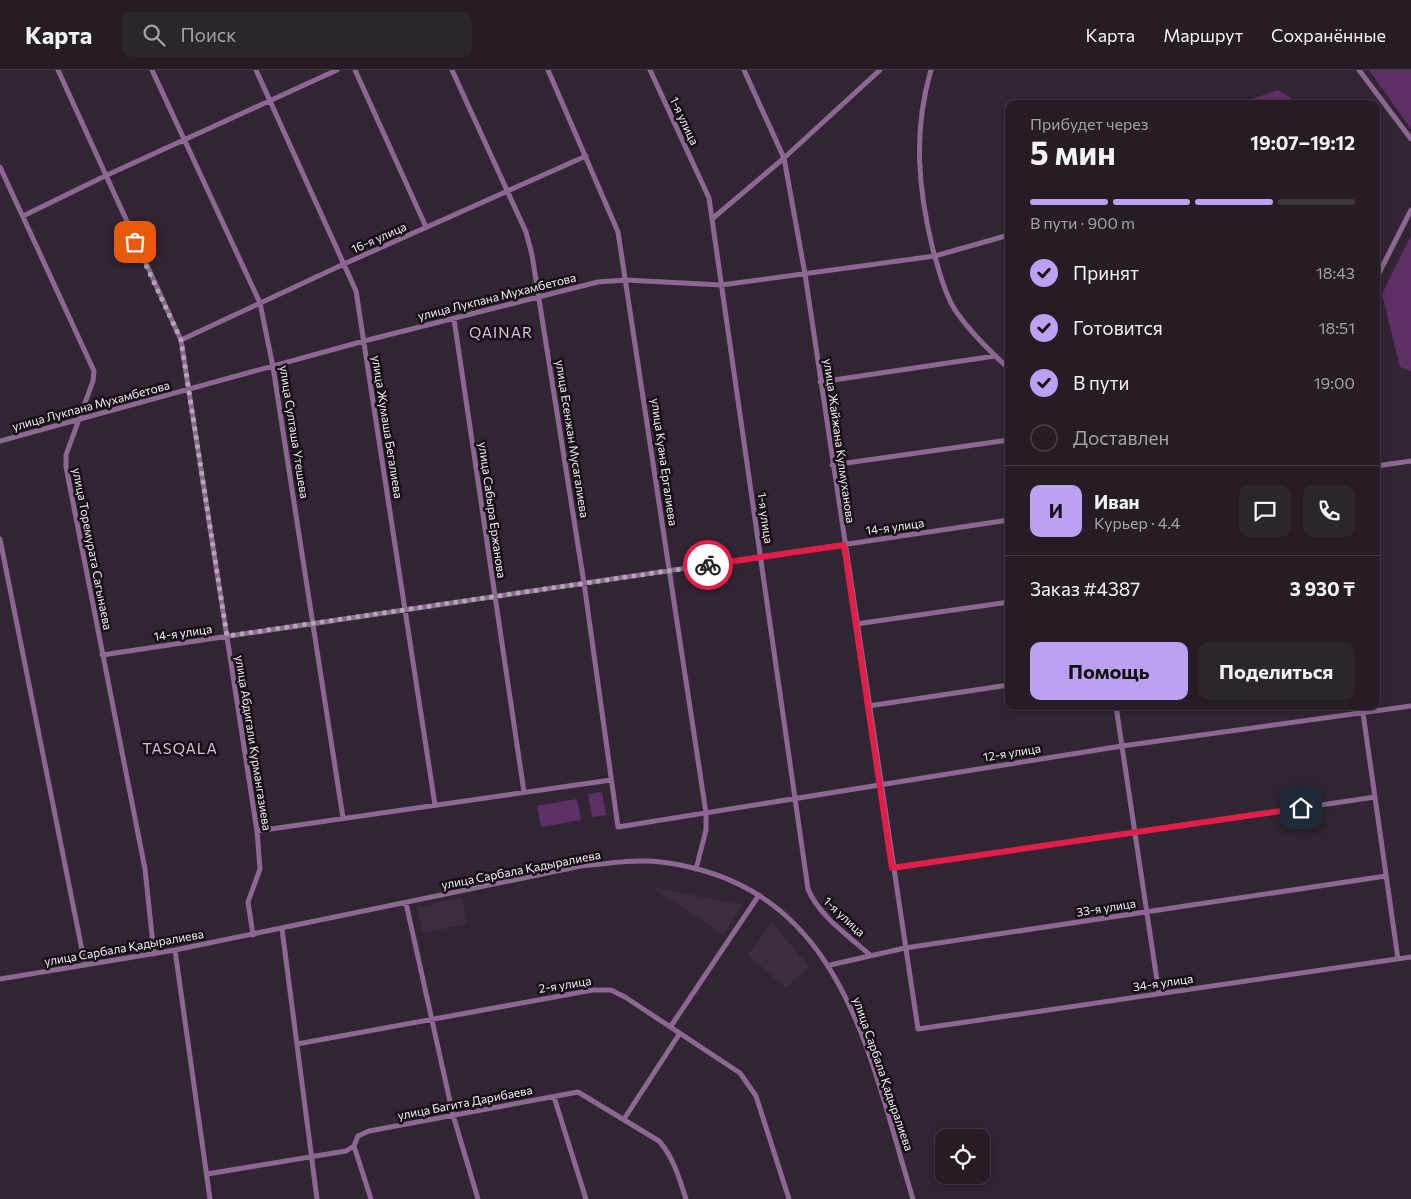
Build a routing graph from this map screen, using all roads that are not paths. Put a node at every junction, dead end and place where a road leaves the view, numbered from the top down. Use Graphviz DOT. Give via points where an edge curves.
graph roads {
  1 [pos="58,70"];
  2 [pos="152,70"];
  3 [pos="256,70"];
  4 [pos="337,70"];
  5 [pos="355,70"];
  6 [pos="452,70"];
  7 [pos="548,70"];
  8 [pos="650,70"];
  9 [pos="744,70"];
  10 [pos="880,70"];
  11 [pos="931,70"];
  12 [pos="1359,70"];
  13 [pos="269,100"];
  14 [pos="1411,139"];
  15 [pos="184,140"];
  16 [pos="586,156"];
  17 [pos="784,158"];
  18 [pos="0,167"];
  19 [pos="105,176"];
  20 [pos="506,191"];
  21 [pos="1411,210"];
  22 [pos="23,216"];
  23 [pos="712,219"];
  24 [pos="426,228"];
  25 [pos="1005,236"];
  26 [pos="935,256"];
  27 [pos="344,264"];
  28 [pos="1380,271"];
  29 [pos="805,274"];
  30 [pos="626,280"];
  31 [pos="721,285"];
  32 [pos="540,296"];
  33 [pos="260,303"];
  34 [pos="454,319"];
  35 [pos="181,340"];
  36 [pos="364,342"];
  37 [pos="995,356"];
  38 [pos="1005,365"];
  39 [pos="274,367"];
  40 [pos="820,382"];
  41 [pos="189,390"];
  42 [pos="78,420"];
  43 [pos="0,441"];
  44 [pos="1005,441"];
  45 [pos="1411,460"];
  46 [pos="832,465"];
  47 [pos="1380,465"];
  48 [pos="1005,521"];
  49 [pos="0,539"];
  50 [pos="844,545"];
  51 [pos="760,557"];
  52 [pos="670,571"];
  53 [pos="584,583"];
  54 [pos="495,596"];
  55 [pos="1005,603"];
  56 [pos="406,610"];
  57 [pos="313,624"];
  58 [pos="856,624"];
  59 [pos="227,636"];
  60 [pos="102,655"];
  61 [pos="1005,686"];
  62 [pos="868,706"];
  63 [pos="1411,706"];
  64 [pos="1380,708"];
  65 [pos="1117,710"];
  66 [pos="1356,710"];
  67 [pos="1362,710"];
  68 [pos="1122,746"];
  69 [pos="611,780"];
  70 [pos="880,784"];
  71 [pos="524,792"];
  72 [pos="794,797"];
  73 [pos="1375,797"];
  74 [pos="434,805"];
  75 [pos="706,813"];
  76 [pos="343,818"];
  77 [pos="618,827"];
  78 [pos="257,831"];
  79 [pos="1135,832"];
  80 [pos="892,868"];
  81 [pos="696,869"];
  82 [pos="1386,876"];
  83 [pos="759,895"];
  84 [pos="406,903"];
  85 [pos="1147,912"];
  86 [pos="282,929"];
  87 [pos="253,935"];
  88 [pos="905,948"];
  89 [pos="175,950"];
  90 [pos="154,954"];
  91 [pos="870,955"];
  92 [pos="1411,957"];
  93 [pos="1398,959"];
  94 [pos="85,965"];
  95 [pos="830,965"];
  96 [pos="0,979"];
  97 [pos="1159,994"];
  98 [pos="430,1020"];
  99 [pos="671,1026"];
  100 [pos="918,1029"];
  101 [pos="680,1033"];
  102 [pos="297,1044"];
  103 [pos="554,1097"];
  104 [pos="453,1115"];
  105 [pos="624,1119"];
  106 [pos="354,1146"];
  107 [pos="312,1158"];
  108 [pos="207,1174"];
  109 [pos="210,1199"];
  110 [pos="317,1199"];
  111 [pos="370,1199"];
  112 [pos="478,1199"];
  113 [pos="586,1199"];
  114 [pos="686,1199"];
  115 [pos="789,1199"];
  116 [pos="914,1199"];
  1 -- 19 [label="street, улица Абдигали Курмангазиева"];
  2 -- 15 [label="street, улица Султаша Утешева"];
  3 -- 13 [label="street, улица Жумаша Бегалиева"];
  4 -- 13 [label="street"];
  5 -- 24 [label="street"];
  6 -- 20 [label="street, улица Есенжан Мусагалиева"];
  7 -- 16 [label="street, улица Куана Ергалиева"];
  8 -- 23 [label="street, 1-я улица" via="709,198"];
  9 -- 17 [label="street, улица Жайжана Кулмуханова"];
  10 -- 17 [label="street"];
  11 -- 26 [label="street" via="923,106 919,171 922,206"];
  12 -- 14 [label="street"];
  13 -- 15 [label="street"];
  13 -- 27 [label="street, улица Жумаша Бегалиева"];
  15 -- 19 [label="street"];
  15 -- 33 [label="street, улица Султаша Утешева"];
  16 -- 20 [label="street, 16-я улица"];
  16 -- 30 [label="street, улица Куана Ергалиева" via="618,232"];
  17 -- 23 [label="street"];
  17 -- 29 [label="street, улица Жайжана Кулмуханова"];
  18 -- 22 [label="street, улица Торемурата Сагынаева"];
  19 -- 22 [label="street"];
  19 -- 35 [label="street, улица Абдигали Курмангазиева"];
  20 -- 24 [label="street, 16-я улица"];
  20 -- 32 [label="street, улица Есенжан Мусагалиева" via="526,232"];
  21 -- 28 [label="street"];
  22 -- 42 [label="street, улица Торемурата Сагынаева" via="94,371"];
  23 -- 31 [label="street, 1-я улица"];
  24 -- 27 [label="street, 16-я улица"];
  25 -- 26 [label="street, улица Лукпана Мухамбетова"];
  26 -- 29 [label="street, улица Лукпана Мухамбетова"];
  26 -- 37 [label="street" via="954,309"];
  27 -- 33 [label="street, 16-я улица"];
  27 -- 36 [label="street, улица Жумаша Бегалиева" via="356,292"];
  29 -- 31 [label="street, улица Лукпана Мухамбетова"];
  29 -- 40 [label="street, улица Жайжана Кулмуханова"];
  30 -- 31 [label="street, улица Лукпана Мухамбетова"];
  30 -- 32 [label="street, улица Лукпана Мухамбетова" via="598,282"];
  30 -- 52 [label="street, улица Куана Ергалиева"];
  31 -- 51 [label="street, 1-я улица"];
  32 -- 34 [label="street, улица Лукпана Мухамбетова"];
  32 -- 53 [label="street, улица Есенжан Мусагалиева"];
  33 -- 35 [label="street, 16-я улица"];
  33 -- 39 [label="street, улица Султаша Утешева"];
  34 -- 36 [label="street, улица Лукпана Мухамбетова"];
  34 -- 54 [label="street, улица Сабыра Ержанова"];
  35 -- 41 [label="street, улица Абдигали Курмангазиева"];
  36 -- 39 [label="street, улица Лукпана Мухамбетова"];
  36 -- 56 [label="street, улица Жумаша Бегалиева"];
  37 -- 38 [label="street"];
  37 -- 40 [label="street"];
  39 -- 41 [label="street, улица Лукпана Мухамбетова"];
  39 -- 57 [label="street, улица Султаша Утешева"];
  40 -- 46 [label="street, улица Жайжана Кулмуханова"];
  41 -- 42 [label="street, улица Лукпана Мухамбетова"];
  41 -- 59 [label="street, улица Абдигали Курмангазиева"];
  42 -- 43 [label="street, улица Лукпана Мухамбетова"];
  42 -- 60 [label="street, улица Торемурата Сагынаева" via="66,455 66,467"];
  44 -- 46 [label="street"];
  45 -- 47 [label="street"];
  46 -- 50 [label="street, улица Жайжана Кулмуханова"];
  48 -- 50 [label="street, 14-я улица"];
  49 -- 94 [label="street"];
  50 -- 51 [label="street, 14-я улица"];
  50 -- 58 [label="street, улица Жайжана Кулмуханова"];
  51 -- 52 [label="street, 14-я улица"];
  51 -- 72 [label="street, 1-я улица"];
  52 -- 53 [label="street, 14-я улица"];
  52 -- 75 [label="street, улица Куана Ергалиева"];
  53 -- 54 [label="street, 14-я улица"];
  53 -- 69 [label="street, улица Есенжан Мусагалиева"];
  54 -- 56 [label="street, 14-я улица"];
  54 -- 71 [label="street, улица Сабыра Ержанова"];
  55 -- 58 [label="street"];
  56 -- 57 [label="street, 14-я улица"];
  56 -- 74 [label="street, улица Жумаша Бегалиева"];
  57 -- 59 [label="street, 14-я улица"];
  57 -- 76 [label="street, улица Султаша Утешева"];
  58 -- 62 [label="street, улица Жайжана Кулмуханова"];
  59 -- 60 [label="street, 14-я улица"];
  59 -- 78 [label="street, улица Абдигали Курмангазиева"];
  60 -- 90 [label="street, улица Торемурата Сагынаева" via="145,870"];
  61 -- 62 [label="street"];
  62 -- 70 [label="street, улица Жайжана Кулмуханова"];
  63 -- 64 [label="street, 12-я улица"];
  65 -- 68 [label="street"];
  66 -- 68 [label="street, 12-я улица"];
  67 -- 73 [label="street"];
  68 -- 70 [label="street, 12-я улица"];
  68 -- 79 [label="street"];
  69 -- 71 [label="street"];
  69 -- 77 [label="street, улица Есенжан Мусагалиева"];
  70 -- 72 [label="street, 12-я улица"];
  70 -- 80 [label="street, улица Жайжана Кулмуханова"];
  71 -- 74 [label="street"];
  72 -- 75 [label="street, 12-я улица"];
  72 -- 91 [label="street, 1-я улица" via="808,889 813,901"];
  73 -- 79 [label="street"];
  73 -- 82 [label="street"];
  74 -- 76 [label="street"];
  75 -- 77 [label="street, 12-я улица"];
  75 -- 81 [label="street, улица Куана Ергалиева" via="706,830"];
  76 -- 78 [label="street"];
  78 -- 87 [label="street, улица Абдигали Курмангазиева" via="260,869 248,902"];
  79 -- 80 [label="street"];
  79 -- 85 [label="street"];
  80 -- 88 [label="street, улица Жайжана Кулмуханова"];
  81 -- 83 [label="street, улица Сарбала Қадыралиева" via="728,879"];
  81 -- 84 [label="street, улица Сарбала Қадыралиева" via="634,861 581,866"];
  82 -- 85 [label="street, 33-я улица"];
  82 -- 93 [label="street"];
  83 -- 95 [label="street, улица Сарбала Қадыралиева" via="797,925"];
  83 -- 99 [label="street"];
  84 -- 86 [label="street, улица Сарбала Қадыралиева"];
  84 -- 98 [label="street"];
  85 -- 88 [label="street, 33-я улица"];
  85 -- 97 [label="street"];
  86 -- 87 [label="street, улица Сарбала Қадыралиева"];
  86 -- 102 [label="street"];
  87 -- 89 [label="street, улица Сарбала Қадыралиева"];
  88 -- 91 [label="street, 33-я улица"];
  88 -- 100 [label="street, улица Жайжана Кулмуханова"];
  89 -- 90 [label="street, улица Сарбала Қадыралиева"];
  89 -- 108 [label="street"];
  90 -- 94 [label="street, улица Сарбала Қадыралиева"];
  91 -- 95 [label="street, 33-я улица"];
  92 -- 93 [label="street, 34-я улица"];
  93 -- 97 [label="street, 34-я улица"];
  94 -- 96 [label="street, улица Сарбала Қадыралиева"];
  95 -- 116 [label="street, улица Сарбала Қадыралиева" via="858,1026"];
  97 -- 100 [label="street, 34-я улица"];
  98 -- 99 [label="street, 2-я улица" via="611,990"];
  98 -- 102 [label="street, 2-я улица"];
  98 -- 104 [label="street"];
  99 -- 101 [label="street, 2-я улица"];
  101 -- 105 [label="street"];
  101 -- 115 [label="street, 2-я улица" via="740,1073 750,1085"];
  102 -- 107 [label="street"];
  103 -- 104 [label="street, улица Багита Дарибаева"];
  103 -- 105 [label="street, улица Багита Дарибаева" via="578,1092"];
  103 -- 113 [label="street"];
  104 -- 106 [label="street, улица Багита Дарибаева" via="369,1131 358,1136"];
  104 -- 112 [label="street"];
  105 -- 114 [label="street, улица Багита Дарибаева" via="669,1152"];
  106 -- 107 [label="street, улица Багита Дарибаева" via="346,1151"];
  106 -- 111 [label="street"];
  107 -- 108 [label="street, улица Багита Дарибаева"];
  107 -- 110 [label="street"];
  108 -- 109 [label="street"];
}
